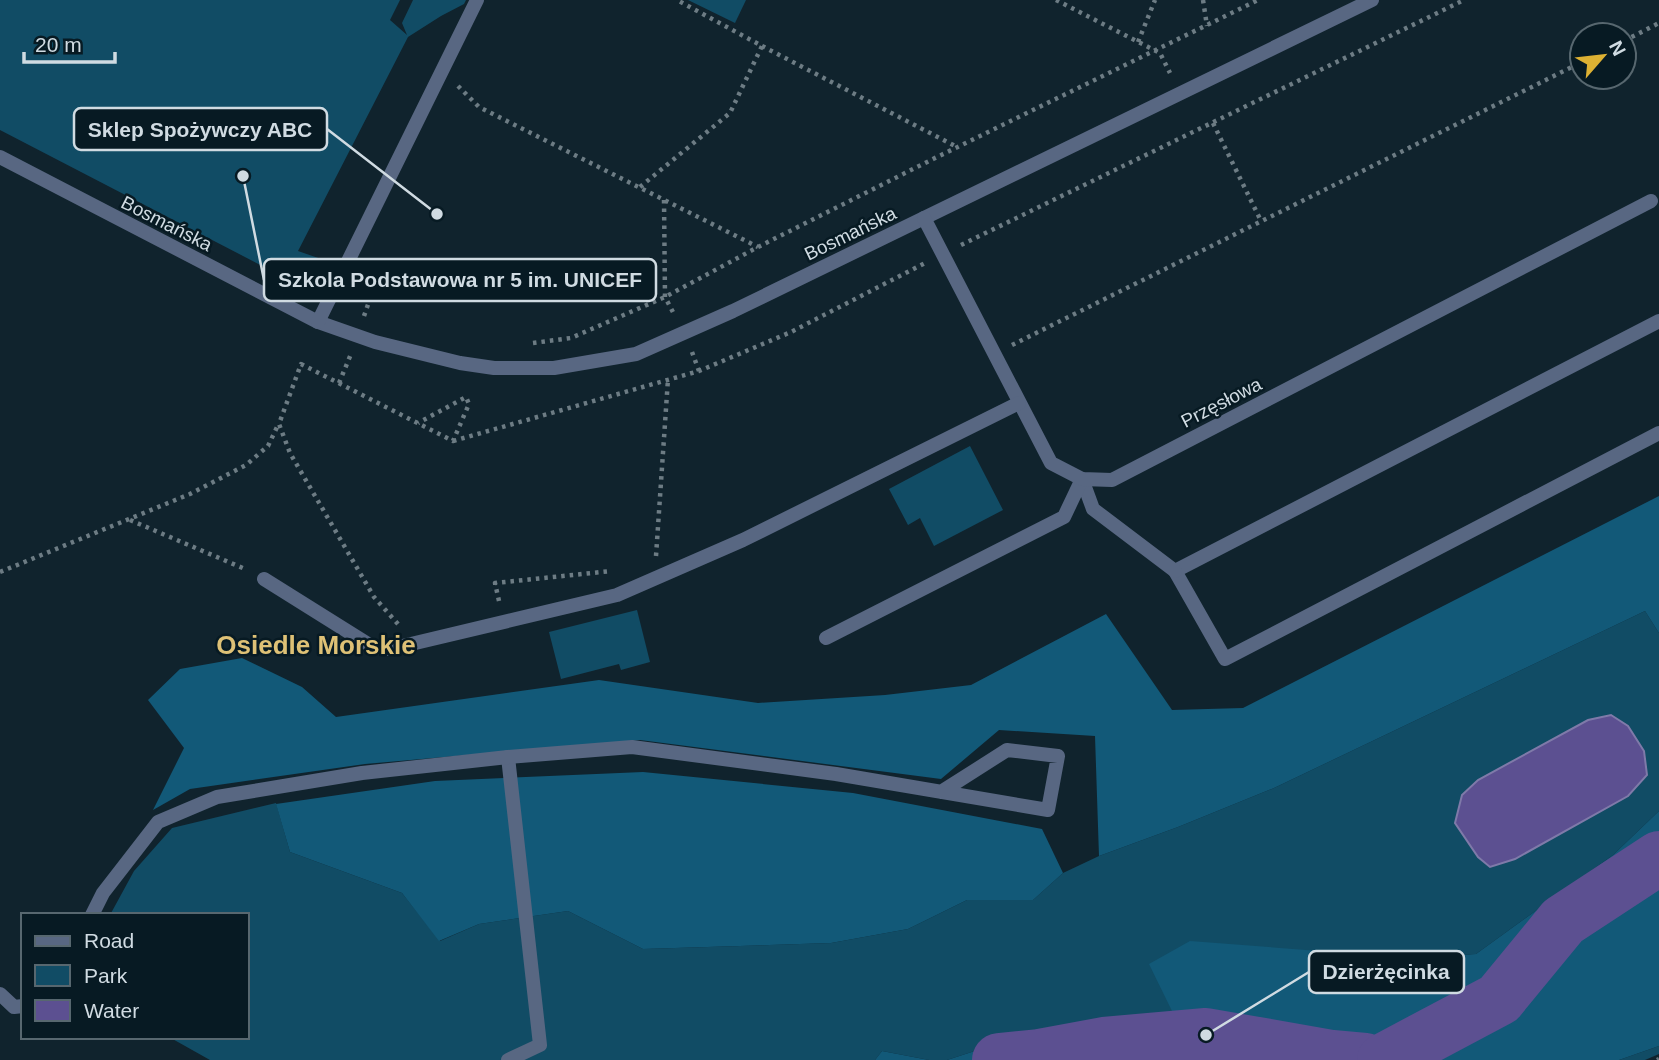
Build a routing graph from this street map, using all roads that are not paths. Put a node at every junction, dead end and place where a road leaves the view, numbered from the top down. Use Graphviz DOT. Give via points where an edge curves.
graph roads {
  1 [pos="477,0"];
  2 [pos="1372,0"];
  3 [pos="0,157"];
  4 [pos="1651,201"];
  5 [pos="924,218"];
  6 [pos="1659,321"];
  7 [pos="318,322"];
  8 [pos="1019,403"];
  9 [pos="1659,433"];
  10 [pos="1082,479"];
  11 [pos="1175,572"];
  12 [pos="264,579"];
  13 [pos="826,638"];
  14 [pos="508,757"];
  15 [pos="941,792"];
  16 [pos="93,913"];
  17 [pos="0,994"];
  18 [pos="21,1006"];
  19 [pos="509,1060"];
  1 -- 7 [label="street"];
  2 -- 5 [label="street, Bosmańska"];
  3 -- 7 [label="street, Bosmańska"];
  4 -- 10 [label="street, Przęsłowa" via="1112,480"];
  5 -- 7 [label="street, Bosmańska" via="636,354 554,368 494,368 375,342"];
  5 -- 8 [label="street, Przęsłowa"];
  6 -- 11 [label="street"];
  8 -- 10 [label="street, Przęsłowa" via="1051,463"];
  8 -- 12 [label="street" via="743,540 617,595 390,649 370,646"];
  9 -- 11 [label="street" via="1225,659"];
  10 -- 11 [label="street" via="1093,509"];
  10 -- 13 [label="street" via="1064,517"];
  14 -- 15 [label="street" via="632,747"];
  14 -- 16 [label="street" via="362,773 217,797 158,822"];
  14 -- 19 [label="street" via="540,1045"];
  15 -- 15 [label="street" via="1048,810 1058,756 1007,750"];
  17 -- 18 [label="street" via="15,1007"];
}
